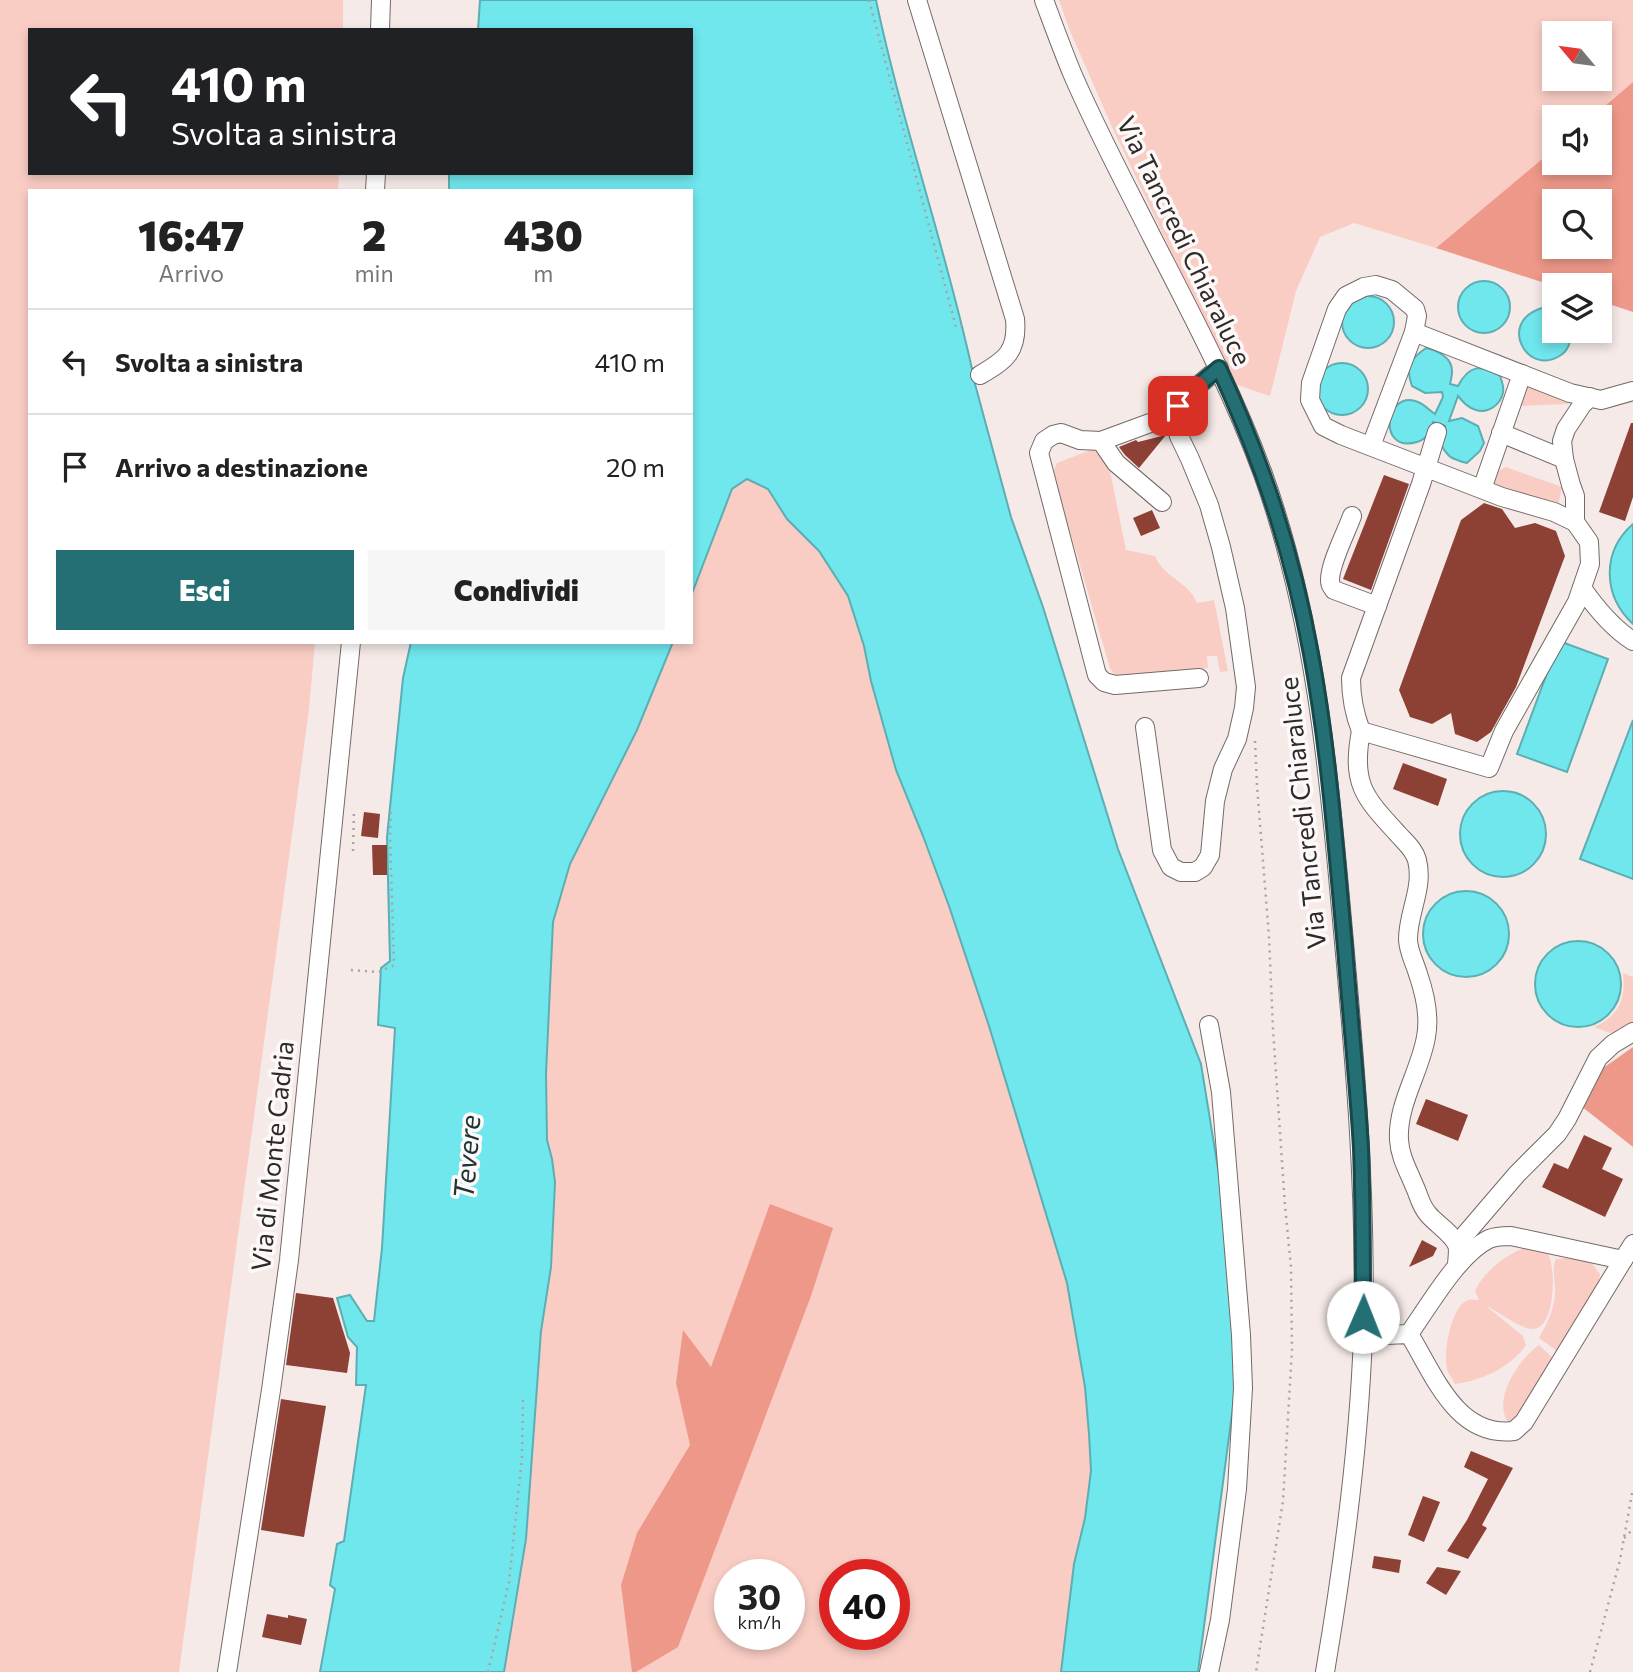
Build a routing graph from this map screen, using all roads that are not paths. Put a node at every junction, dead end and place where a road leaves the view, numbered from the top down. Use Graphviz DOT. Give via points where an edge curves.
graph roads {
  1 [pos="381,0"];
  2 [pos="917,0"];
  3 [pos="1044,0"];
  4 [pos="380,28"];
  5 [pos="1414,332"];
  6 [pos="1219,368"];
  7 [pos="981,374"];
  8 [pos="1522,374"];
  9 [pos="1633,391"];
  10 [pos="1590,397"];
  11 [pos="1174,418"];
  12 [pos="1437,432"];
  13 [pos="1501,433"];
  14 [pos="1101,441"];
  15 [pos="1371,446"];
  16 [pos="1564,459"];
  17 [pos="1427,467"];
  18 [pos="1482,489"];
  19 [pos="1161,502"];
  20 [pos="1352,516"];
  21 [pos="1575,522"];
  22 [pos="1582,588"];
  23 [pos="1377,606"];
  24 [pos="1633,640"];
  25 [pos="351,644"];
  26 [pos="1199,678"];
  27 [pos="1144,727"];
  28 [pos="1361,731"];
  29 [pos="1209,1024"];
  30 [pos="1633,1032"];
  31 [pos="1457,1244"];
  32 [pos="1633,1244"];
  33 [pos="1623,1260"];
  34 [pos="1457,1266"];
  35 [pos="1409,1334"];
  36 [pos="1363,1336"];
  37 [pos="227,1672"];
  38 [pos="1209,1672"];
  39 [pos="1325,1672"];
  1 -- 4 [label="street"];
  2 -- 7 [label="street" via="1015,319 1015,342 1009,353"];
  3 -- 6 [label="street, Via Tancredi Chiaraluce" via="1102,136"];
  5 -- 8 [label="street"];
  5 -- 15 [label="street"];
  5 -- 15 [label="street" via="1415,309 1392,290 1376,285 1353,291 1337,309 1311,383 1310,400 1323,426"];
  6 -- 11 [label="street" via="1187,395"];
  6 -- 36 [label="street, Via Tancredi Chiaraluce" via="1260,465 1281,533 1317,692 1334,824 1360,1145"];
  8 -- 10 [label="street"];
  8 -- 13 [label="street"];
  9 -- 10 [label="street" via="1601,400"];
  10 -- 16 [label="street" via="1566,429"];
  11 -- 14 [label="street"];
  11 -- 27 [label="street" via="1222,547 1246,687 1237,739 1215,802 1210,855 1195,872 1171,867 1162,850"];
  12 -- 17 [label="street"];
  13 -- 16 [label="street"];
  13 -- 18 [label="street"];
  14 -- 19 [label="street" via="1116,463"];
  14 -- 26 [label="street" via="1061,433 1044,441 1039,453 1097,675 1115,685"];
  15 -- 17 [label="street"];
  16 -- 21 [label="street" via="1575,496"];
  17 -- 18 [label="street"];
  17 -- 23 [label="street"];
  18 -- 21 [label="street"];
  20 -- 23 [label="street" via="1333,566 1331,586"];
  21 -- 22 [label="street" via="1589,542 1590,564"];
  22 -- 24 [label="street"];
  22 -- 28 [label="street" via="1504,731 1489,768"];
  23 -- 28 [label="street" via="1351,678 1354,713"];
  25 -- 37 [label="street, Via di Monte Cadria" via="289,1260"];
  28 -- 31 [label="street" via="1360,786 1410,847 1418,872 1408,939 1425,999 1427,1032 1402,1115 1401,1152 1421,1204"];
  29 -- 38 [label="street" via="1222,1105 1243,1388 1237,1489"];
  30 -- 31 [label="street" via="1598,1058 1557,1134"];
  31 -- 34 [label="street"];
  32 -- 33 [label="street"];
  33 -- 34 [label="street" via="1504,1236 1488,1240"];
  33 -- 35 [label="street" via="1524,1422 1514,1431 1491,1430 1465,1419"];
  34 -- 35 [label="street"];
  35 -- 36 [label="street"];
  36 -- 39 [label="street, Via Tancredi Chiaraluce" via="1351,1494"];
}
